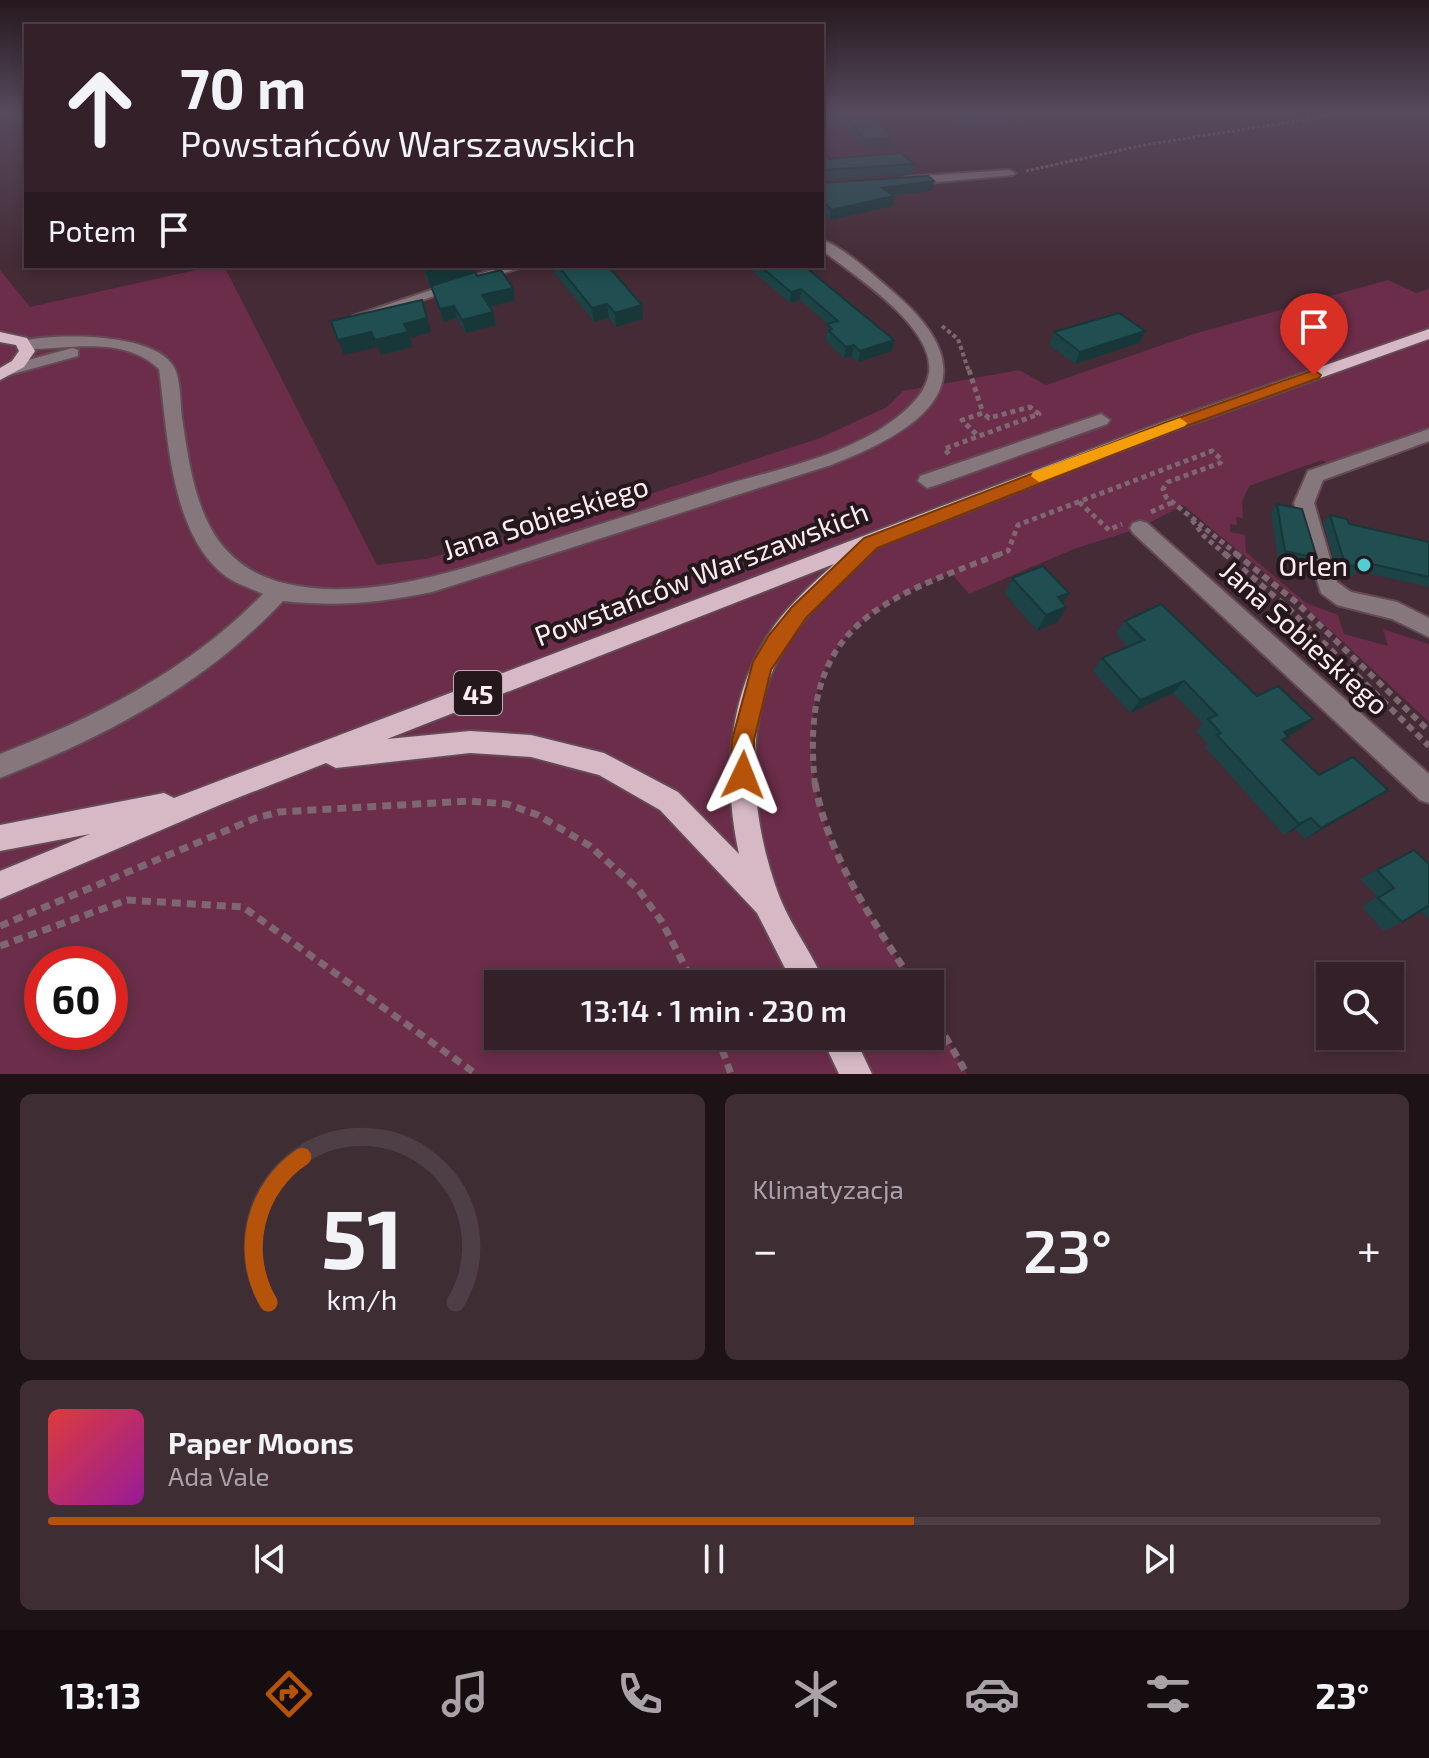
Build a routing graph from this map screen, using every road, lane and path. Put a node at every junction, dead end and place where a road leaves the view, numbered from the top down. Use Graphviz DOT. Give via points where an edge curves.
graph roads {
  1 [pos="1061,162"];
  2 [pos="1009,173"];
  3 [pos="895,181"];
  4 [pos="824,246"];
  5 [pos="512,268"];
  6 [pos="351,319"];
  7 [pos="1429,334"];
  8 [pos="0,336"];
  9 [pos="958,339"];
  10 [pos="26,344"];
  11 [pos="115,344"];
  12 [pos="4,373"];
  13 [pos="983,413"];
  14 [pos="1101,420"];
  15 [pos="1429,435"];
  16 [pos="978,436"];
  17 [pos="950,455"];
  18 [pos="927,481"];
  19 [pos="1079,502"];
  20 [pos="1191,519"];
  21 [pos="1106,527"];
  22 [pos="1140,528"];
  23 [pos="870,543"];
  24 [pos="280,590"];
  25 [pos="1429,628"];
  26 [pos="1429,731"];
  27 [pos="1429,746"];
  28 [pos="305,760"];
  29 [pos="0,766"];
  30 [pos="1429,791"];
  31 [pos="215,794"];
  32 [pos="0,838"];
  33 [pos="0,885"];
  34 [pos="768,904"];
  35 [pos="0,926"];
  36 [pos="0,946"];
  37 [pos="687,970"];
  38 [pos="803,970"];
  39 [pos="905,970"];
  40 [pos="944,1034"];
  41 [pos="722,1050"];
  42 [pos="844,1050"];
  43 [pos="476,1074"];
  44 [pos="731,1074"];
  45 [pos="856,1074"];
  46 [pos="967,1074"];
  1 -- 2 [label="path"];
  2 -- 3 [label="street"];
  4 -- 24 [label="street, Jana Sobieskiego" via="900,307 933,344 938,373 904,423 876,440 794,469 424,587 331,597"];
  5 -- 6 [label="street"];
  7 -- 23 [label="main road, Powstańców Warszawskich / 45" via="1169,426"];
  8 -- 10 [label="main road"];
  9 -- 13 [label="path"];
  10 -- 11 [label="street, Jana Sobieskiego"];
  10 -- 12 [label="main road" via="24,357"];
  11 -- 12 [label="street, Jana Sobieskiego"];
  11 -- 24 [label="street, Jana Sobieskiego" via="140,347 167,368 191,509 207,543 226,566 265,588"];
  13 -- 16 [label="path" via="962,420"];
  13 -- 16 [label="path" via="989,418 1030,407 1039,414"];
  14 -- 18 [label="street"];
  15 -- 25 [label="street" via="1315,476 1304,503 1328,587 1345,599 1397,611"];
  16 -- 17 [label="path" via="944,449"];
  19 -- 20 [label="path" via="1212,451 1220,463 1168,482 1163,489"];
  19 -- 21 [label="path"];
  19 -- 39 [label="path" via="1015,523 1008,551 882,604 831,655 818,683 810,752 821,816 862,901"];
  20 -- 26 [label="path" via="1296,602"];
  20 -- 27 [label="path"];
  22 -- 30 [label="street, Jana Sobieskiego"];
  23 -- 28 [label="main road, Powstańców Warszawskich / 45"];
  23 -- 34 [label="main road" via="777,641 750,704 743,775 750,834"];
  24 -- 29 [label="street" via="232,638 150,697"];
  28 -- 31 [label="main road, Powstańców Warszawskich / 45"];
  28 -- 34 [label="main road" via="470,742 531,746 604,765 669,801"];
  31 -- 32 [label="main road"];
  31 -- 33 [label="main road, Powstańców Warszawskich / 45"];
  34 -- 38 [label="main road"];
  35 -- 37 [label="path" via="256,818 279,812 469,801 507,804 538,815 590,846 617,868 662,922"];
  36 -- 43 [label="path" via="127,900 243,907"];
  40 -- 46 [label="path"];
  41 -- 44 [label="path"];
  42 -- 45 [label="main road"];
}
